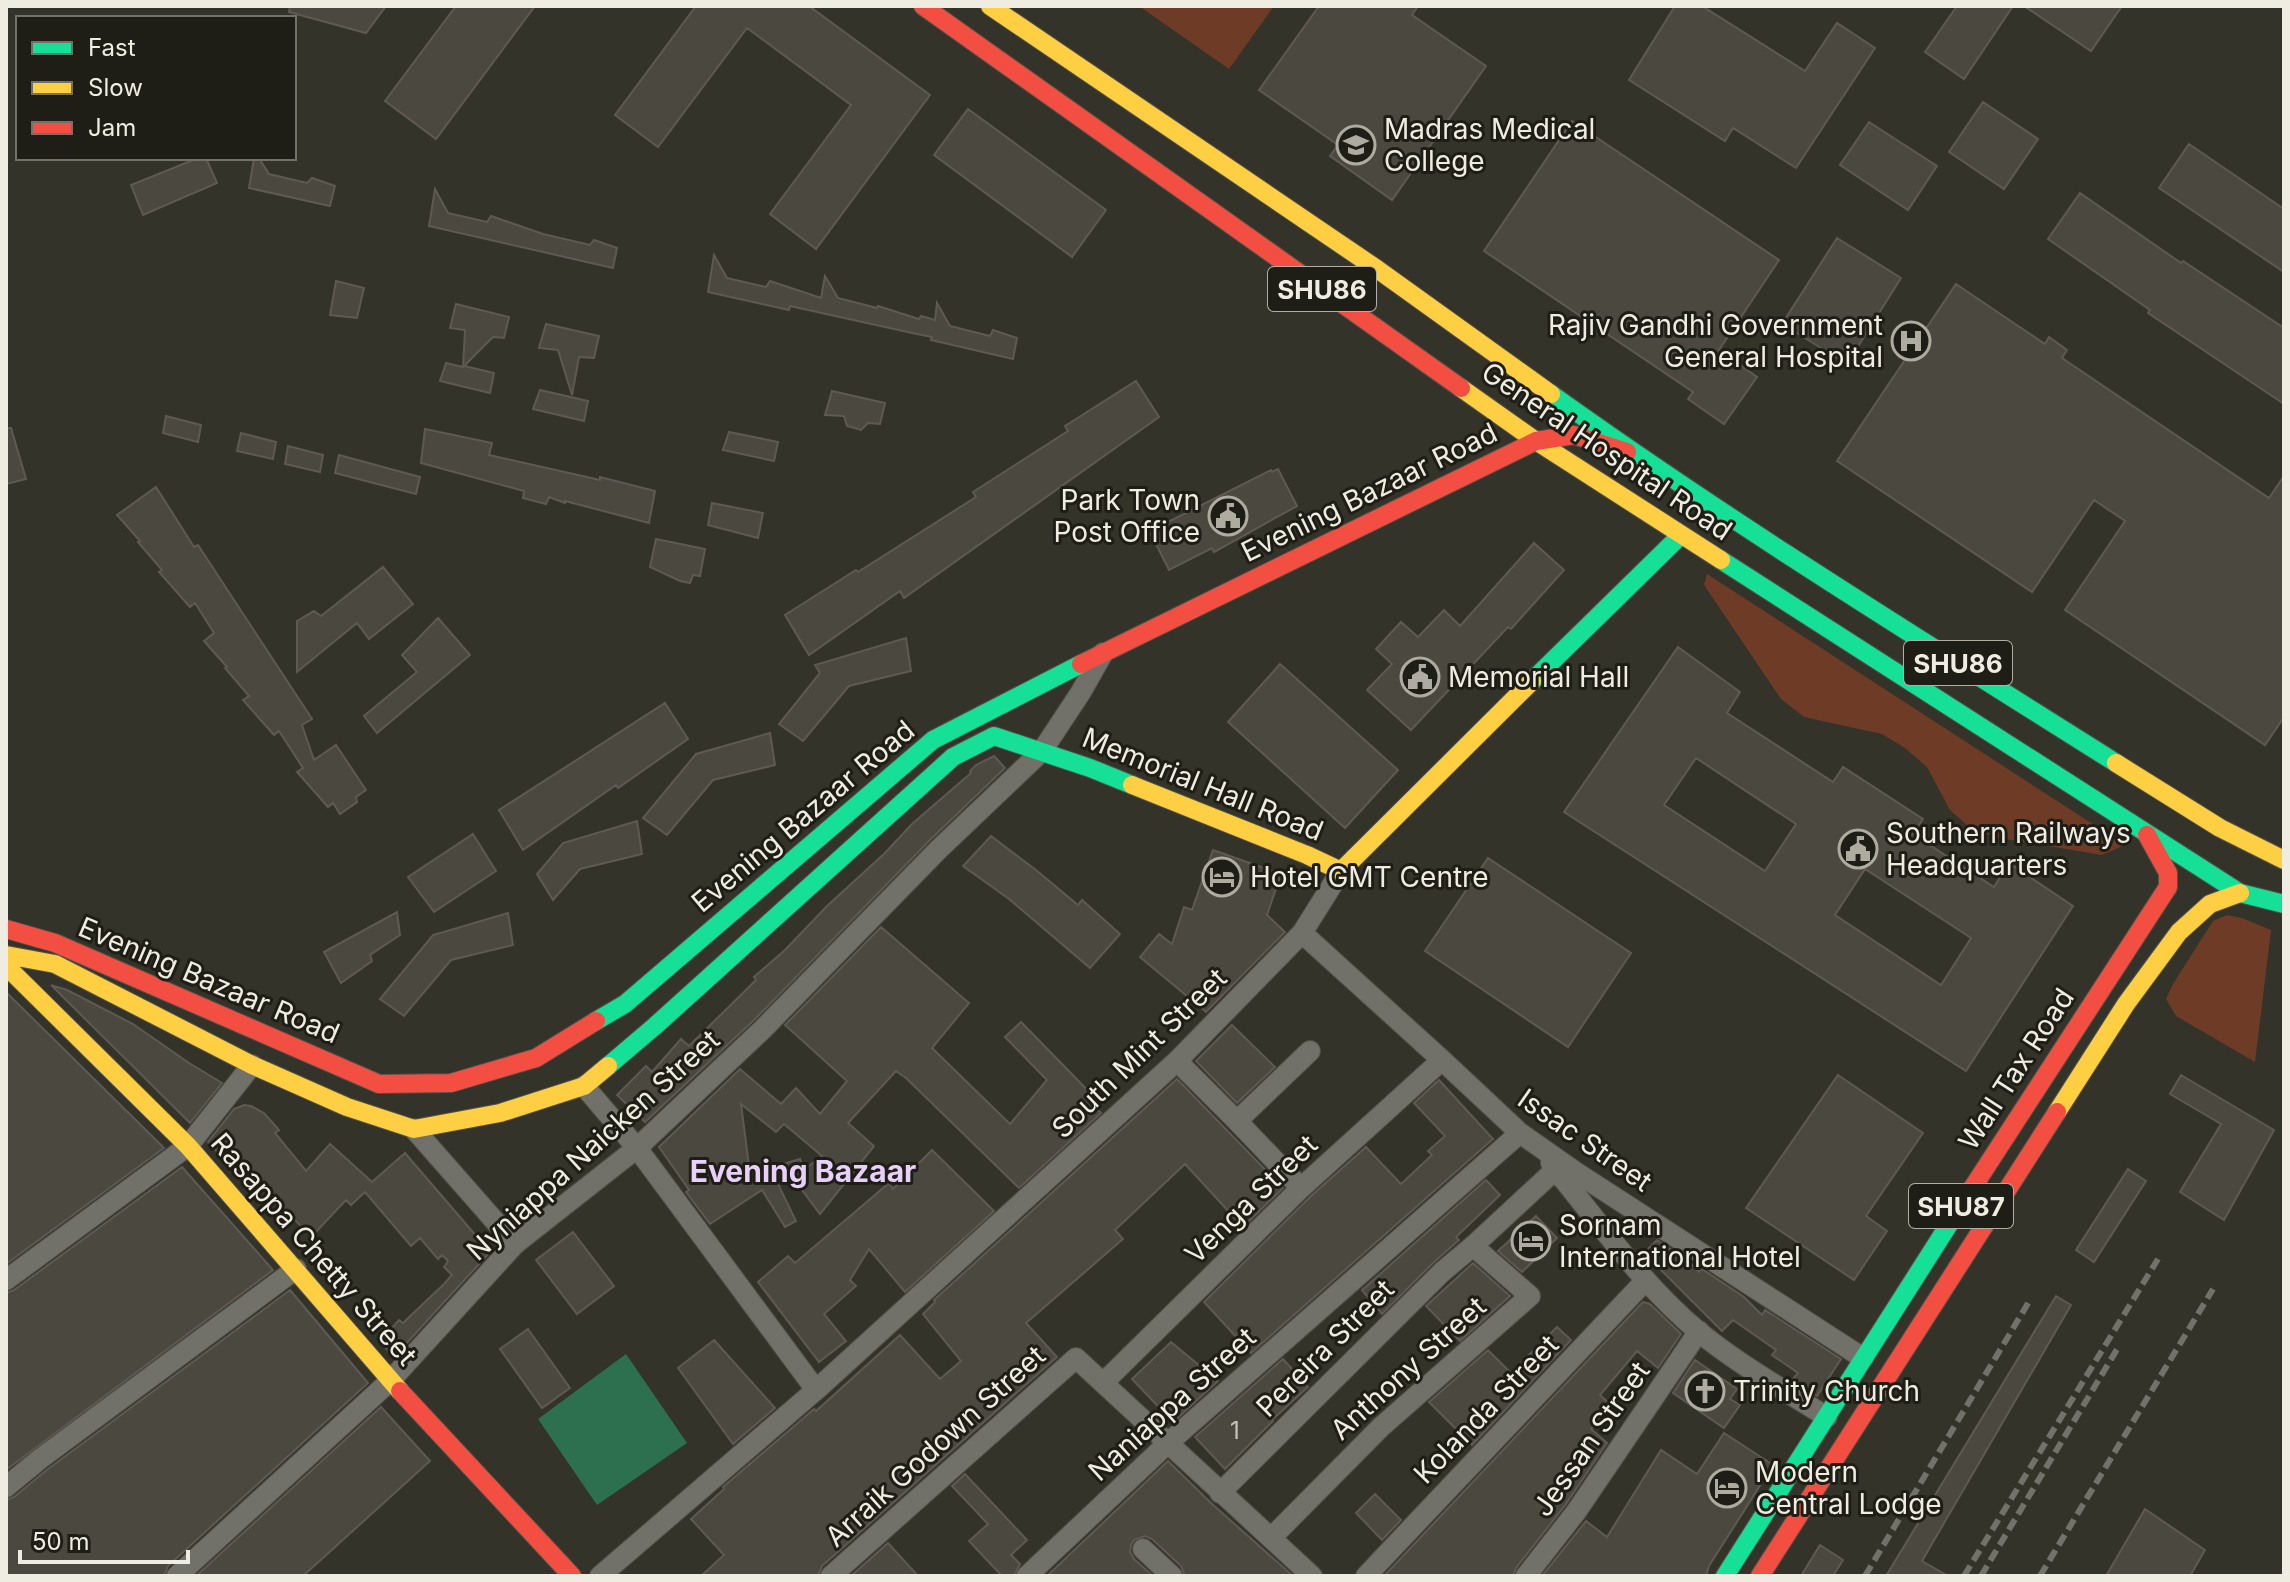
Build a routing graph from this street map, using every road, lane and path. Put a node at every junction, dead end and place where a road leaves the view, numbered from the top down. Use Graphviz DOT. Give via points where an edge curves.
graph roads {
  1 [pos="923,6"];
  2 [pos="990,6"];
  3 [pos="1536,441"];
  4 [pos="1638,456"];
  5 [pos="1681,535"];
  6 [pos="1103,653"];
  7 [pos="994,736"];
  8 [pos="1042,751"];
  9 [pos="2146,833"];
  10 [pos="2284,860"];
  11 [pos="1341,871"];
  12 [pos="2240,893"];
  13 [pos="2284,904"];
  14 [pos="718,925"];
  15 [pos="6,929"];
  16 [pos="1302,933"];
  17 [pos="739,949"];
  18 [pos="6,955"];
  19 [pos="6,966"];
  20 [pos="1310,1051"];
  21 [pos="1442,1060"];
  22 [pos="1177,1061"];
  23 [pos="252,1065"];
  24 [pos="584,1086"];
  25 [pos="1237,1121"];
  26 [pos="414,1129"];
  27 [pos="1520,1133"];
  28 [pos="188,1146"];
  29 [pos="637,1148"];
  30 [pos="1550,1161"];
  31 [pos="1301,1188"];
  32 [pos="515,1244"];
  33 [pos="1473,1246"];
  34 [pos="296,1269"];
  35 [pos="6,1280"];
  36 [pos="1646,1280"];
  37 [pos="1699,1331"];
  38 [pos="1863,1358"];
  39 [pos="390,1381"];
  40 [pos="1103,1383"];
  41 [pos="816,1390"];
  42 [pos="1827,1417"];
  43 [pos="1167,1444"];
  44 [pos="6,1487"];
  45 [pos="1220,1493"];
  46 [pos="1272,1537"];
  47 [pos="1143,1549"];
  48 [pos="177,1576"];
  49 [pos="572,1576"];
  50 [pos="600,1576"];
  51 [pos="831,1576"];
  52 [pos="1027,1576"];
  53 [pos="1172,1576"];
  54 [pos="1312,1576"];
  55 [pos="1366,1576"];
  56 [pos="1526,1576"];
  57 [pos="1725,1576"];
  58 [pos="1760,1576"];
  1 -- 3 [label="main road, General Hospital Road / SHU86"];
  2 -- 4 [label="main road, General Hospital Road / SHU86" via="1377,269"];
  3 -- 4 [label="main road, Evening Bazaar Road" via="1574,435"];
  3 -- 5 [label="main road, General Hospital Road / SHU86"];
  3 -- 6 [label="main road, Evening Bazaar Road"];
  4 -- 10 [label="main road, General Hospital Road / SHU86" via="2220,828"];
  5 -- 9 [label="main road, General Hospital Road / SHU86"];
  5 -- 11 [label="main road, South Mint Street"];
  6 -- 8 [label="street, Memorial Hall Road"];
  6 -- 14 [label="main road, Evening Bazaar Road" via="933,740"];
  7 -- 8 [label="main road, Memorial Hall Road"];
  7 -- 17 [label="main road, Evening Bazaar Road" via="953,757"];
  8 -- 11 [label="main road, Memorial Hall Road"];
  8 -- 29 [label="street, Nyniappa Naicken Street"];
  9 -- 12 [label="main road, General Hospital Road / SHU86"];
  9 -- 38 [label="main road, Wall Tax Road / SHU87" via="2168,873 2168,887"];
  11 -- 16 [label="street, South Mint Street"];
  12 -- 13 [label="main road, General Hospital Road / SHU86"];
  12 -- 58 [label="main road, Wall Tax Road / SHU87" via="2210,904 2179,932 2126,1004"];
  14 -- 15 [label="main road, Evening Bazaar Road" via="625,1004 536,1058 451,1083 379,1084 55,943"];
  14 -- 17 [label="main road"];
  16 -- 21 [label="street, Issac Street"];
  16 -- 22 [label="street, South Mint Street"];
  17 -- 24 [label="main road, Evening Bazaar Road"];
  18 -- 23 [label="main road, Evening Bazaar Road" via="55,964"];
  19 -- 28 [label="main road, Rasappa Chetty Street"];
  20 -- 25 [label="street"];
  21 -- 27 [label="street, Issac Street"];
  21 -- 31 [label="street, Venga Street"];
  22 -- 25 [label="street"];
  22 -- 41 [label="street, South Mint Street"];
  23 -- 26 [label="main road, Evening Bazaar Road" via="347,1107"];
  23 -- 28 [label="street"];
  24 -- 26 [label="main road, Evening Bazaar Road" via="500,1113"];
  24 -- 29 [label="street"];
  25 -- 31 [label="street"];
  26 -- 32 [label="street"];
  27 -- 30 [label="street, Issac Street"];
  27 -- 43 [label="street, Naniappa Street"];
  28 -- 34 [label="main road, Rasappa Chetty Street"];
  28 -- 35 [label="street"];
  29 -- 32 [label="street, Nyniappa Naicken Street"];
  29 -- 41 [label="street"];
  30 -- 33 [label="street, Pereira Street"];
  30 -- 36 [label="street"];
  30 -- 38 [label="street, Issac Street" via="1577,1173"];
  31 -- 40 [label="street, Venga Street"];
  32 -- 39 [label="street, Nyniappa Naicken Street"];
  33 -- 45 [label="street, Pereira Street"];
  33 -- 46 [label="street, Anthony Street" via="1530,1296 1381,1427"];
  34 -- 39 [label="main road, Rasappa Chetty Street"];
  34 -- 44 [label="street"];
  36 -- 37 [label="street"];
  36 -- 55 [label="street, Kolanda Street"];
  37 -- 42 [label="street"];
  37 -- 56 [label="street, Jessan Street"];
  38 -- 42 [label="main road, Wall Tax Road / SHU87"];
  39 -- 48 [label="street, Nyniappa Naicken Street"];
  39 -- 49 [label="main road, Rasappa Chetty Street"];
  40 -- 43 [label="street"];
  40 -- 51 [label="street, Arraik Godown Street" via="1076,1358"];
  41 -- 50 [label="street, South Mint Street"];
  42 -- 57 [label="main road, Wall Tax Road / SHU87"];
  43 -- 45 [label="street"];
  43 -- 52 [label="street, Naniappa Street"];
  45 -- 46 [label="street"];
  46 -- 54 [label="street"];
  47 -- 53 [label="street"];
}
